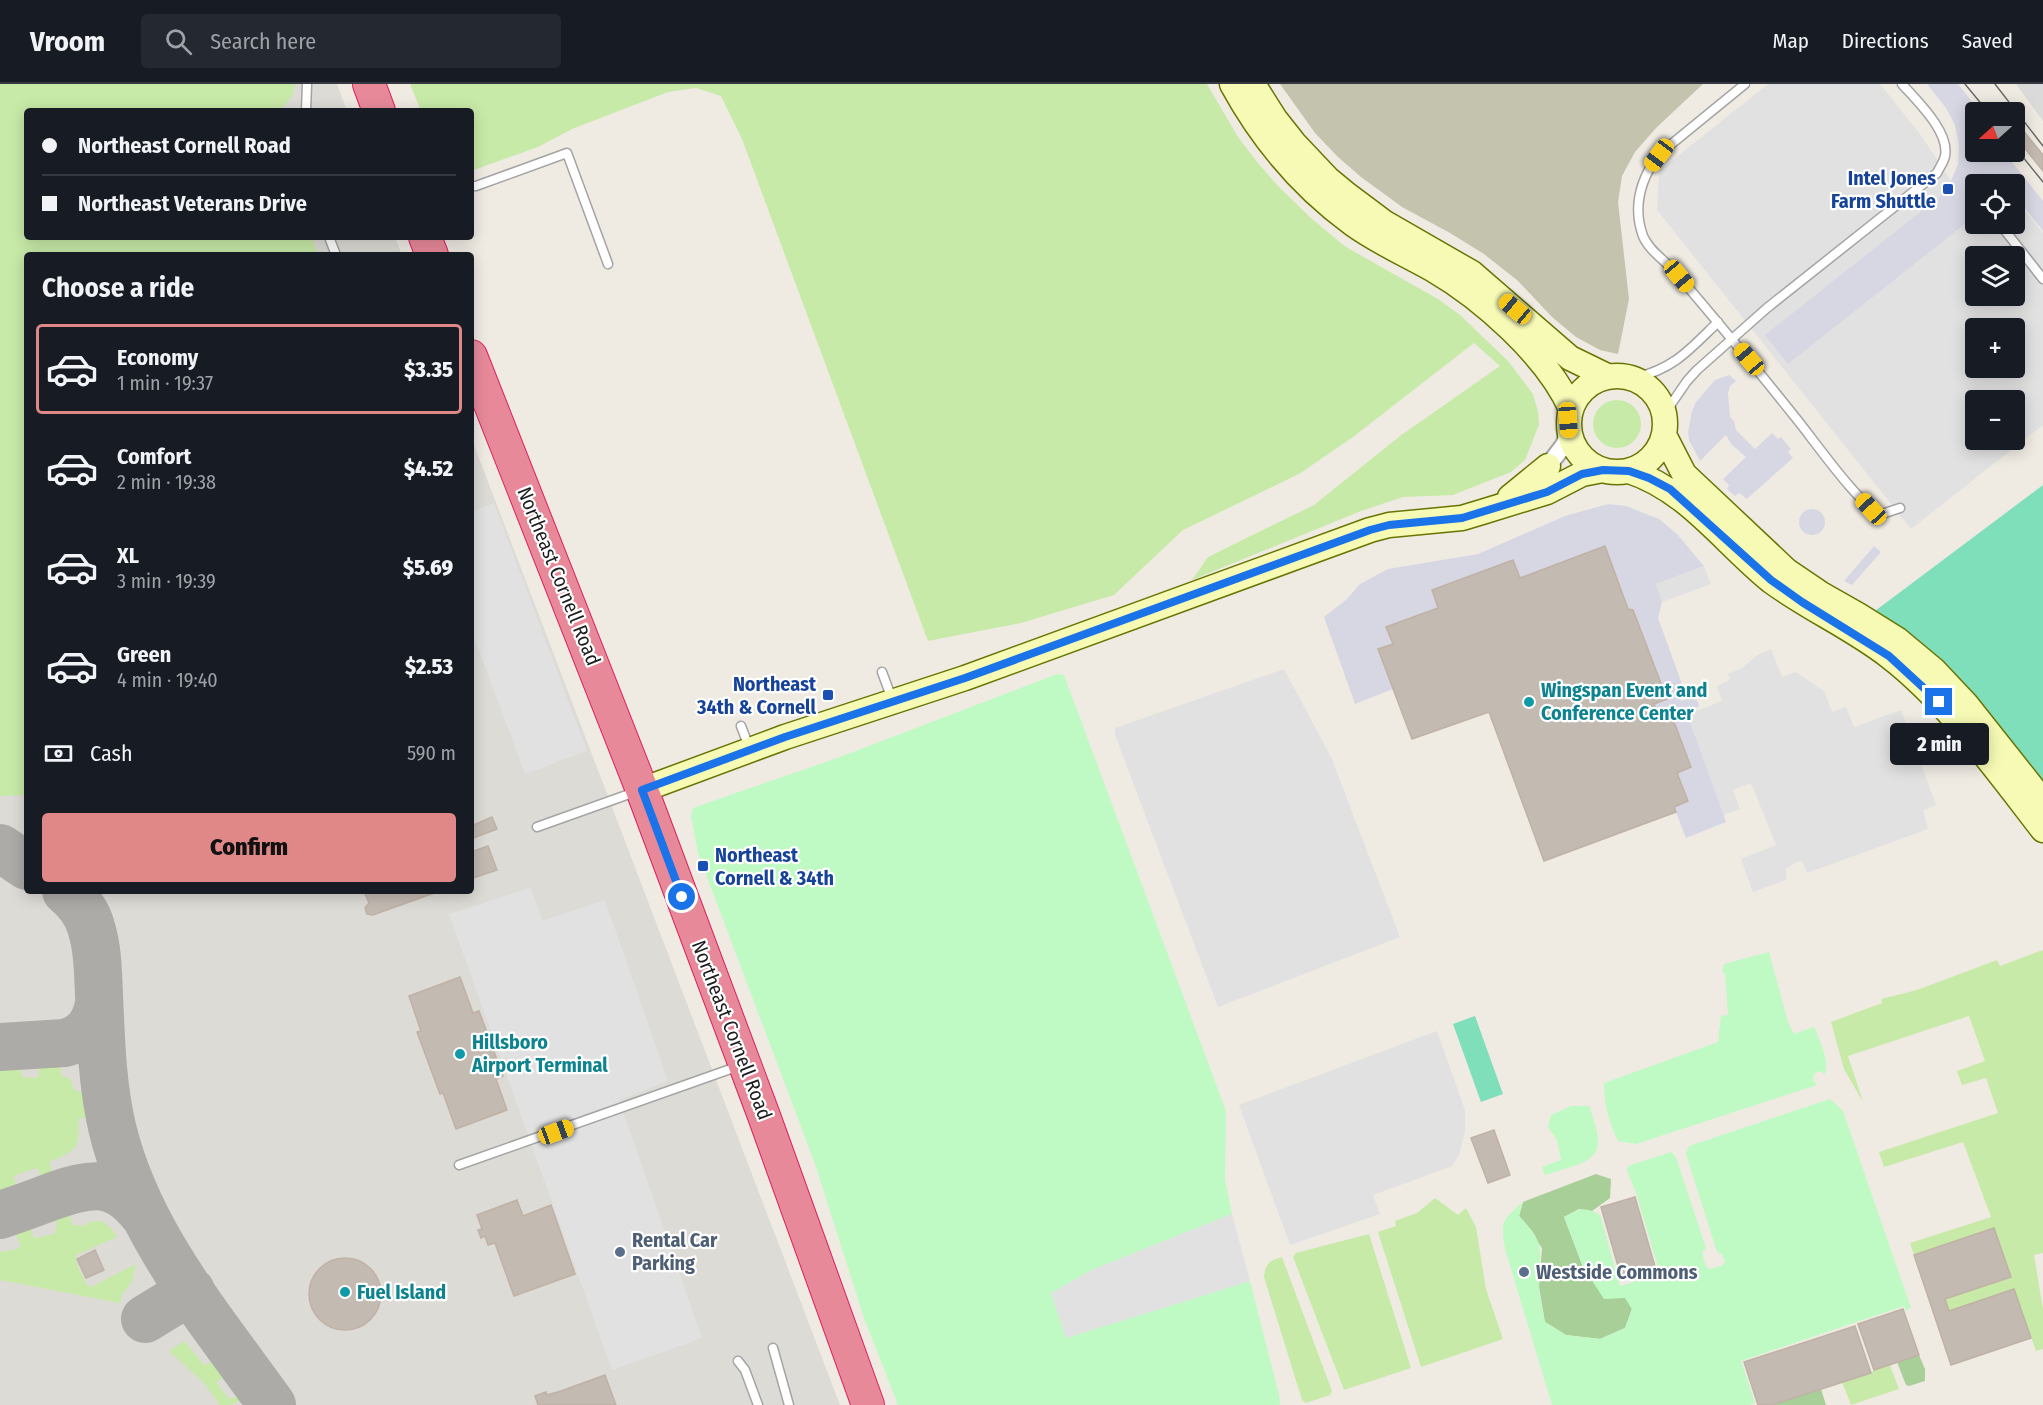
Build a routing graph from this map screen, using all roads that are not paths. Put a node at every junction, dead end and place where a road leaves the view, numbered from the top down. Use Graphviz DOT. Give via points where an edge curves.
graph roads {
  1 [pos="306,84"];
  2 [pos="369,84"];
  3 [pos="1232,84"];
  4 [pos="1253,84"];
  5 [pos="1744,84"];
  6 [pos="1902,84"];
  7 [pos="306,108"];
  8 [pos="378,108"];
  9 [pos="474,188"];
  10 [pos="2008,234"];
  11 [pos="608,264"];
  12 [pos="2043,279"];
  13 [pos="1718,322"];
  14 [pos="1733,340"];
  15 [pos="474,364"];
  16 [pos="1607,376"];
  17 [pos="1635,378"];
  18 [pos="1665,413"];
  19 [pos="1570,420"];
  20 [pos="1665,437"];
  21 [pos="1548,466"];
  22 [pos="1603,470"];
  23 [pos="1629,471"];
  24 [pos="1498,506"];
  25 [pos="1900,508"];
  26 [pos="882,672"];
  27 [pos="893,702"];
  28 [pos="741,726"];
  29 [pos="750,750"];
  30 [pos="642,790"];
  31 [pos="2043,801"];
  32 [pos="537,827"];
  33 [pos="2043,830"];
  34 [pos="745,1064"];
  35 [pos="459,1165"];
  36 [pos="773,1348"];
  37 [pos="738,1362"];
  38 [pos="758,1405"];
  39 [pos="789,1405"];
  40 [pos="868,1405"];
  1 -- 7 [label="lane"];
  2 -- 8 [label="highway"];
  3 -- 19 [label="street" via="1277,152 1316,194 1370,236 1431,269 1485,305 1553,375"];
  4 -- 16 [label="street" via="1275,119 1328,179 1385,223 1472,273 1570,358"];
  5 -- 13 [label="lane" via="1659,155 1649,168 1638,198 1643,236 1649,246 1666,260"];
  6 -- 14 [label="lane" via="1945,142 1945,156 1936,173 1767,308"];
  9 -- 11 [label="lane" via="567,153"];
  10 -- 12 [label="lane"];
  13 -- 14 [label="lane"];
  13 -- 17 [label="lane" via="1673,364"];
  14 -- 18 [label="lane" via="1687,381"];
  14 -- 25 [label="lane" via="1871,509 1882,514"];
  15 -- 30 [label="highway, Northeast Cornell Road"];
  16 -- 17 [label="street"];
  16 -- 19 [label="street" via="1583,389"];
  17 -- 18 [label="street" via="1654,391"];
  18 -- 20 [label="street"];
  19 -- 21 [label="street" via="1564,445"];
  19 -- 22 [label="street" via="1573,444 1580,455"];
  20 -- 23 [label="street" via="1652,458"];
  20 -- 31 [label="street" via="1684,474 1787,571 1898,640 1934,670"];
  21 -- 24 [label="street"];
  22 -- 23 [label="street"];
  22 -- 24 [label="street" via="1582,474 1547,492"];
  23 -- 33 [label="street" via="1670,489 1771,580 1889,656 1926,688"];
  24 -- 27 [label="street" via="1462,518 1370,530"];
  26 -- 27 [label="lane"];
  27 -- 29 [label="street"];
  28 -- 29 [label="lane"];
  29 -- 30 [label="street"];
  30 -- 32 [label="lane"];
  30 -- 34 [label="highway, Northeast Cornell Road"];
  34 -- 35 [label="lane"];
  34 -- 40 [label="highway, Northeast Cornell Road"];
  36 -- 39 [label="lane"];
  37 -- 38 [label="lane"];
}
